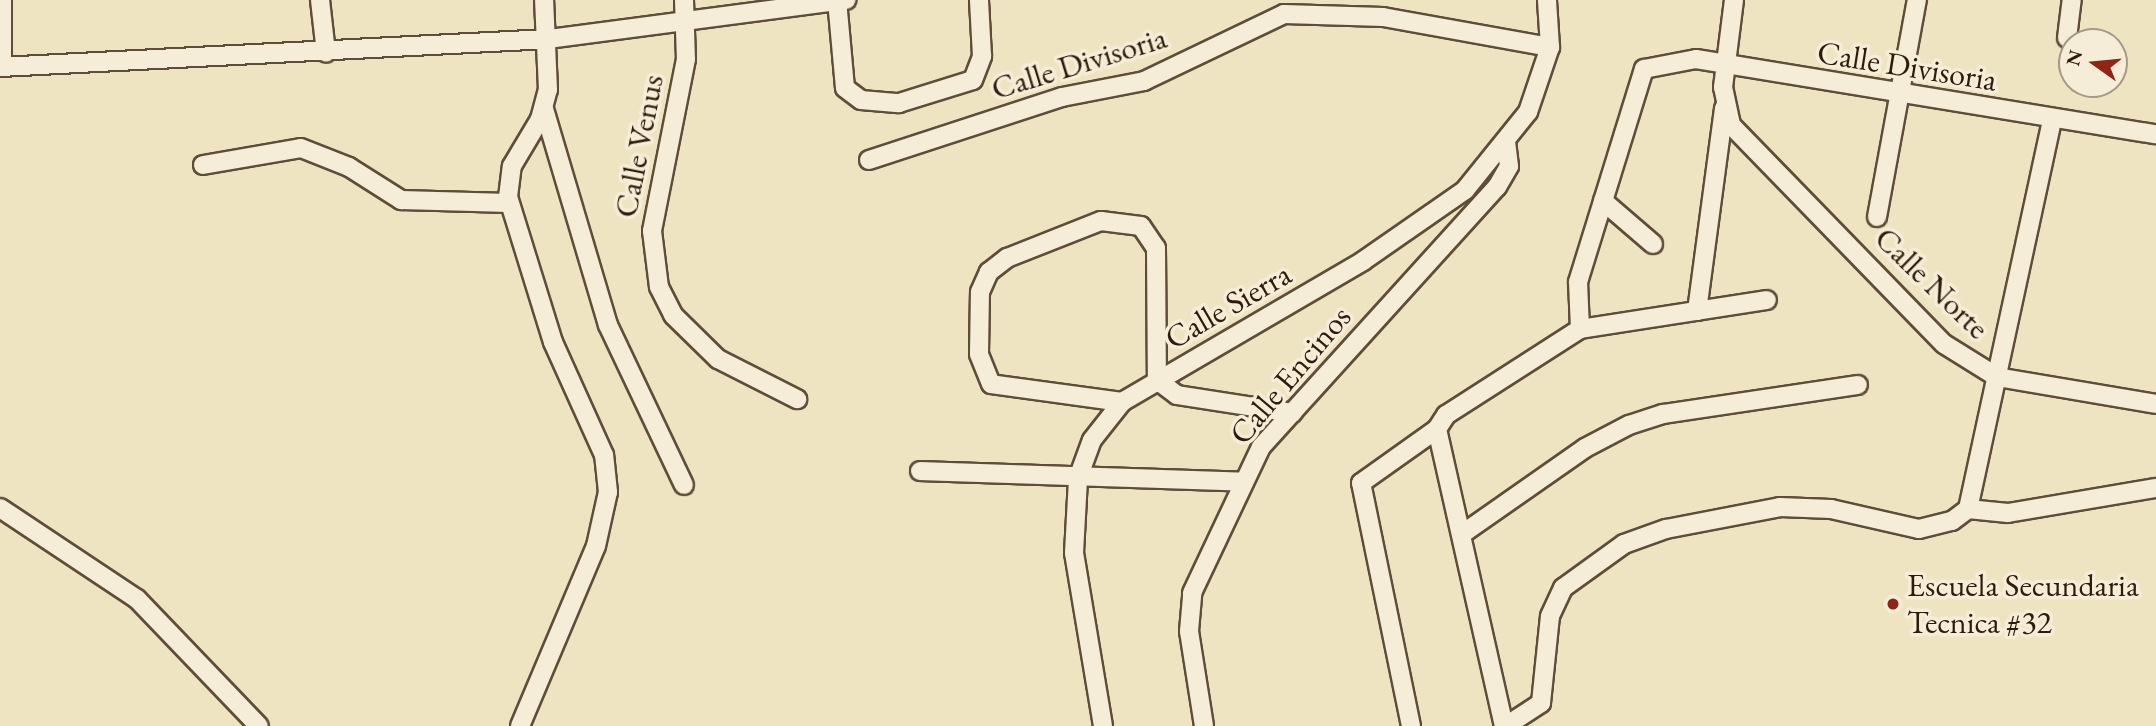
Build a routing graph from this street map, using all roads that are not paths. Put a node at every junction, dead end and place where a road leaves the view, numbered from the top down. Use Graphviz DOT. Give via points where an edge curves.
graph roads {
  1 [pos="2,0"];
  2 [pos="320,0"];
  3 [pos="544,0"];
  4 [pos="979,0"];
  5 [pos="1547,0"];
  6 [pos="1734,0"];
  7 [pos="1917,0"];
  8 [pos="2072,0"];
  9 [pos="840,1"];
  10 [pos="685,9"];
  11 [pos="2068,28"];
  12 [pos="549,39"];
  13 [pos="1550,47"];
  14 [pos="326,53"];
  15 [pos="1725,65"];
  16 [pos="1,67"];
  17 [pos="1899,94"];
  18 [pos="1724,108"];
  19 [pos="544,109"];
  20 [pos="2052,121"];
  21 [pos="2156,134"];
  22 [pos="1506,141"];
  23 [pos="869,160"];
  24 [pos="203,165"];
  25 [pos="1603,201"];
  26 [pos="509,203"];
  27 [pos="1877,217"];
  28 [pos="1653,244"];
  29 [pos="1767,300"];
  30 [pos="1697,311"];
  31 [pos="1580,329"];
  32 [pos="1997,377"];
  33 [pos="1157,380"];
  34 [pos="1858,385"];
  35 [pos="797,398"];
  36 [pos="1122,402"];
  37 [pos="2156,404"];
  38 [pos="1293,413"];
  39 [pos="1437,429"];
  40 [pos="920,471"];
  41 [pos="1078,478"];
  42 [pos="1244,482"];
  43 [pos="684,485"];
  44 [pos="2156,488"];
  45 [pos="0,508"];
  46 [pos="1968,509"];
  47 [pos="1465,532"];
  48 [pos="259,726"];
  49 [pos="520,726"];
  50 [pos="1103,726"];
  51 [pos="1203,726"];
  52 [pos="1411,726"];
  53 [pos="1505,726"];
  1 -- 16 [label="street"];
  2 -- 14 [label="street"];
  3 -- 12 [label="street"];
  4 -- 9 [label="street" via="982,56 973,80 899,103 854,96 841,69"];
  5 -- 13 [label="street, Calle Sierra"];
  6 -- 15 [label="street"];
  7 -- 17 [label="street"];
  8 -- 11 [label="street"];
  9 -- 10 [label="street"];
  10 -- 12 [label="street"];
  10 -- 35 [label="street, Calle Venus" via="682,84 656,190 652,231 659,287 673,315 719,359"];
  12 -- 14 [label="street"];
  12 -- 19 [label="street"];
  13 -- 22 [label="street, Calle Sierra" via="1528,112"];
  13 -- 23 [label="street, Calle Divisoria" via="1383,17 1284,14 1144,81 1062,97"];
  14 -- 16 [label="street"];
  15 -- 17 [label="street, Calle Divisoria"];
  15 -- 18 [label="street"];
  15 -- 25 [label="street, Calle Divisoria" via="1696,58 1648,65 1636,86 1618,169"];
  17 -- 20 [label="street, Calle Divisoria"];
  17 -- 27 [label="street"];
  18 -- 30 [label="street"];
  18 -- 32 [label="street, Calle Norte" via="1739,136 1814,216 1944,344"];
  19 -- 26 [label="street" via="512,166"];
  19 -- 43 [label="street" via="561,148 608,325"];
  20 -- 21 [label="street, Calle Divisoria"];
  20 -- 32 [label="street"];
  22 -- 33 [label="street, Calle Sierra" via="1441,209"];
  22 -- 38 [label="street, Calle Encinos" via="1508,166 1497,187"];
  24 -- 26 [label="street" via="301,148 349,167 401,200"];
  25 -- 28 [label="street"];
  25 -- 31 [label="street" via="1578,282"];
  26 -- 49 [label="street" via="553,342 604,455 608,492 596,545"];
  29 -- 30 [label="street"];
  30 -- 31 [label="street"];
  31 -- 39 [label="street" via="1446,415"];
  32 -- 37 [label="street, Calle Norte"];
  32 -- 46 [label="street"];
  33 -- 36 [label="street, Calle Sierra"];
  33 -- 36 [label="street" via="1156,248 1151,235 1130,222 1101,221 1007,258 989,272 980,292 981,367 991,384"];
  33 -- 38 [label="street" via="1177,395"];
  34 -- 47 [label="street" via="1663,414 1629,425 1585,448"];
  36 -- 41 [label="street, Calle Sierra" via="1092,440"];
  38 -- 42 [label="street, Calle Encinos" via="1261,447"];
  39 -- 47 [label="street"];
  39 -- 52 [label="street" via="1360,488"];
  40 -- 41 [label="street"];
  41 -- 42 [label="street"];
  41 -- 50 [label="street, Calle Sierra" via="1076,576"];
  42 -- 51 [label="street, Calle Encinos" via="1192,593 1189,631"];
  44 -- 46 [label="street" via="2008,513"];
  45 -- 48 [label="street" via="137,599"];
  46 -- 53 [label="street" via="1952,521 1919,529 1831,509 1780,507 1666,529 1624,544 1563,588 1550,616 1541,703"];
  47 -- 53 [label="street"];
}
